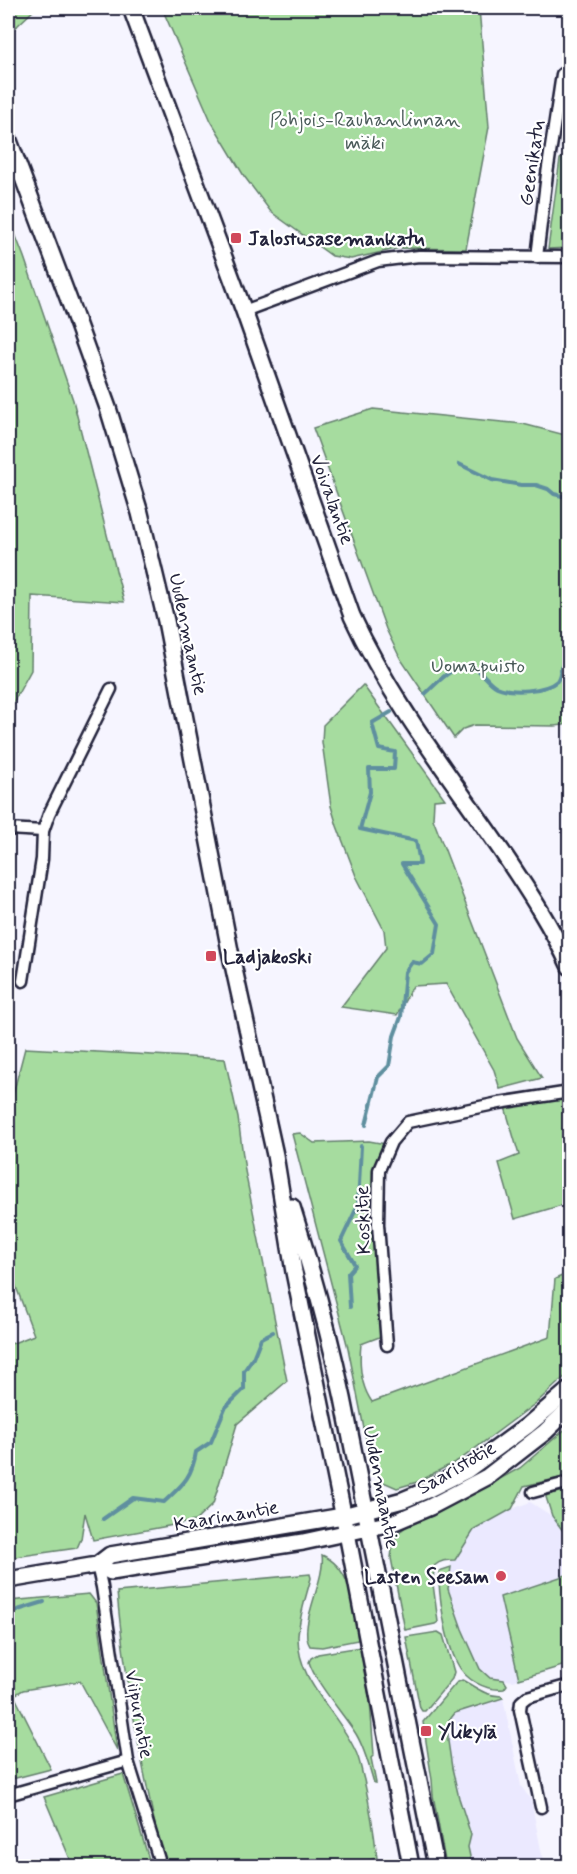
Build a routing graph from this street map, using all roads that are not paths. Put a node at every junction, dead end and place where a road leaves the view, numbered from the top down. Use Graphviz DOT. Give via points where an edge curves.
graph roads {
  1 [pos="131,8"];
  2 [pos="562,74"];
  3 [pos="8,138"];
  4 [pos="537,257"];
  5 [pos="570,257"];
  6 [pos="244,311"];
  7 [pos="111,689"];
  8 [pos="8,829"];
  9 [pos="43,831"];
  10 [pos="570,967"];
  11 [pos="23,981"];
  12 [pos="570,1092"];
  13 [pos="275,1155"];
  14 [pos="387,1345"];
  15 [pos="570,1389"];
  16 [pos="570,1408"];
  17 [pos="570,1482"];
  18 [pos="533,1492"];
  19 [pos="366,1511"];
  20 [pos="343,1516"];
  21 [pos="369,1528"];
  22 [pos="347,1533"];
  23 [pos="97,1565"];
  24 [pos="8,1580"];
  25 [pos="570,1685"];
  26 [pos="128,1761"];
  27 [pos="8,1795"];
  28 [pos="541,1807"];
  29 [pos="161,1866"];
  30 [pos="411,1866"];
  31 [pos="436,1866"];
  1 -- 6 [label="main road, Voivalantie"];
  2 -- 4 [label="street, Geenikatu"];
  3 -- 13 [label="main road, Uudenmaantie" via="93,366 140,513 166,621 230,951"];
  4 -- 5 [label="street"];
  4 -- 6 [label="street" via="419,256 378,261"];
  6 -- 10 [label="main road, Voivalantie" via="365,644 408,717 532,897"];
  7 -- 9 [label="street"];
  8 -- 9 [label="street"];
  9 -- 11 [label="street"];
  12 -- 14 [label="street, Koskitie" via="408,1122 391,1142 379,1170 378,1224"];
  13 -- 19 [label="main road, Uudenmaantie" via="330,1337"];
  13 -- 20 [label="main road, Uudenmaantie"];
  15 -- 19 [label="main road, Saaristotie" via="467,1470 428,1490"];
  16 -- 21 [label="main road, Saaristotie" via="487,1477 430,1507"];
  17 -- 18 [label="street"];
  19 -- 20 [label="main road, Kaarinantie"];
  19 -- 21 [label="main road, Uudenmaantie"];
  20 -- 22 [label="main road, Uudenmaantie"];
  20 -- 23 [label="main road, Kaarinantie" via="110,1556"];
  21 -- 22 [label="main road, Saaristotie"];
  21 -- 31 [label="main road, Uudenmaantie"];
  22 -- 23 [label="main road, Kaarinantie" via="111,1572"];
  22 -- 30 [label="main road, Uudenmaantie"];
  23 -- 24 [label="main road, Kaarinantie"];
  23 -- 26 [label="street, Viipurintie"];
  25 -- 28 [label="street" via="521,1702"];
  26 -- 27 [label="street"];
  26 -- 29 [label="street, Viipurintie"];
}
